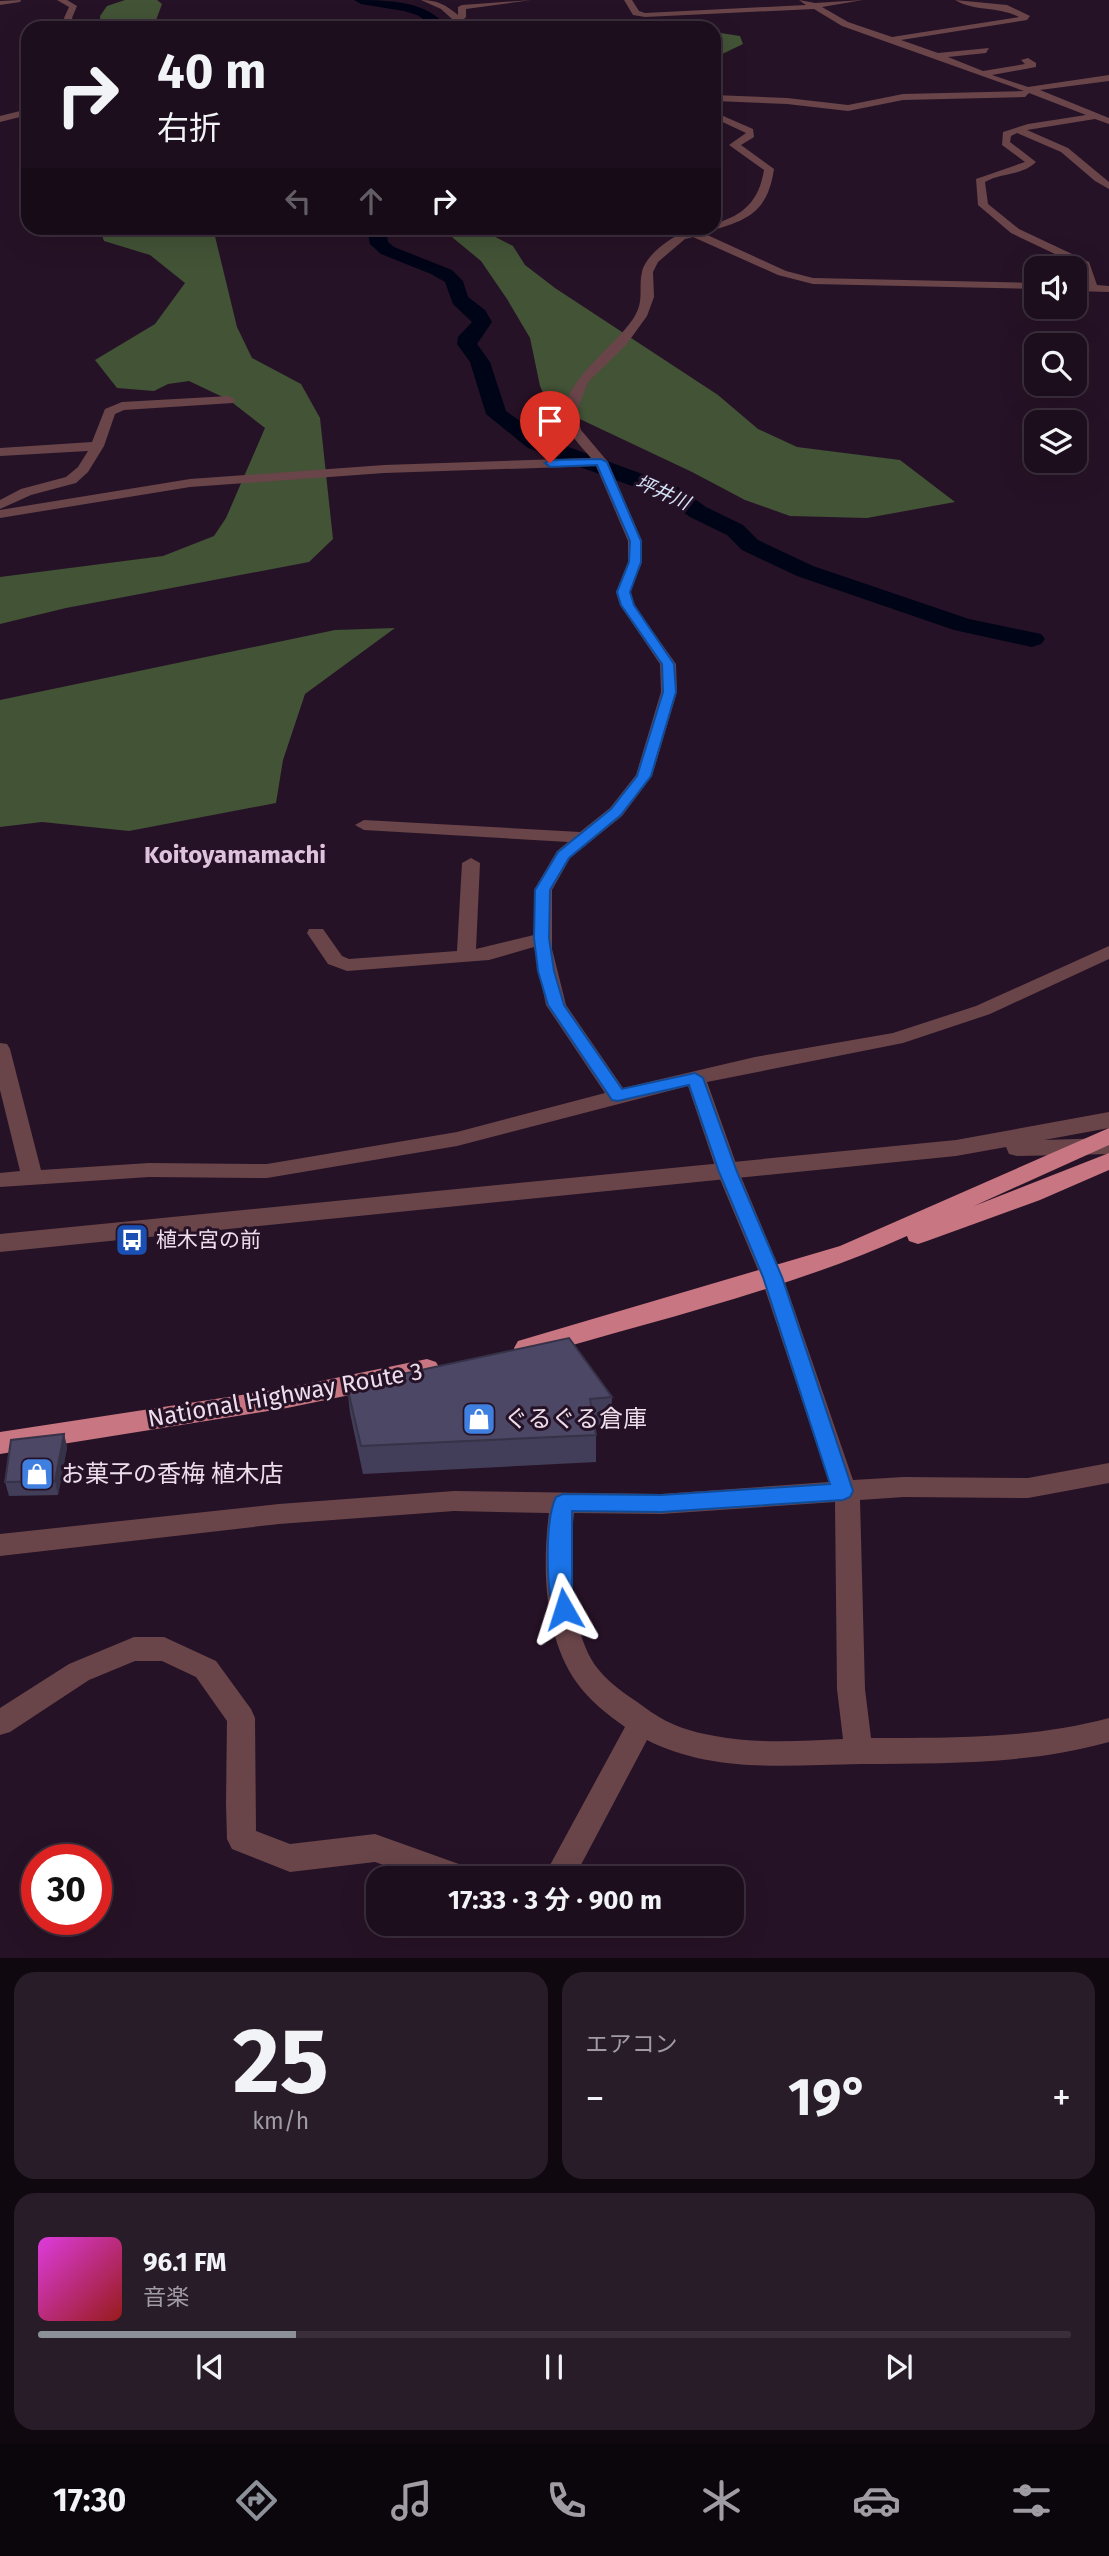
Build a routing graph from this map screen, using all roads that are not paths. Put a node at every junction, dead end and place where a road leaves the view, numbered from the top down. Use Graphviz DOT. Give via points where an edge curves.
graph roads {
  1 [pos="17,0"];
  2 [pos="61,0"];
  3 [pos="425,0"];
  4 [pos="527,0"];
  5 [pos="628,0"];
  6 [pos="803,0"];
  7 [pos="859,0"];
  8 [pos="960,0"];
  9 [pos="0,3"];
  10 [pos="814,6"];
  11 [pos="458,19"];
  12 [pos="69,21"];
  13 [pos="891,39"];
  14 [pos="986,50"];
  15 [pos="936,55"];
  16 [pos="1025,60"];
  17 [pos="980,74"];
  18 [pos="1109,78"];
  19 [pos="1030,89"];
  20 [pos="1040,93"];
  21 [pos="721,98"];
  22 [pos="21,110"];
  23 [pos="1109,112"];
  24 [pos="1093,115"];
  25 [pos="721,118"];
  26 [pos="0,119"];
  27 [pos="1109,121"];
  28 [pos="1018,130"];
  29 [pos="1109,186"];
  30 [pos="721,224"];
  31 [pos="682,235"];
  32 [pos="698,235"];
  33 [pos="1024,286"];
  34 [pos="1087,289"];
  35 [pos="1092,289"];
  36 [pos="1109,289"];
  37 [pos="229,400"];
  38 [pos="97,446"];
  39 [pos="0,452"];
  40 [pos="601,462"];
  41 [pos="0,505"];
  42 [pos="0,514"];
  43 [pos="364,825"];
  44 [pos="584,838"];
  45 [pos="471,863"];
  46 [pos="316,933"];
  47 [pos="542,938"];
  48 [pos="1109,952"];
  49 [pos="466,956"];
  50 [pos="0,1049"];
  51 [pos="695,1078"];
  52 [pos="618,1096"];
  53 [pos="1109,1120"];
  54 [pos="1102,1142"];
  55 [pos="956,1148"];
  56 [pos="1109,1161"];
  57 [pos="728,1172"];
  58 [pos="32,1177"];
  59 [pos="0,1180"];
  60 [pos="0,1243"];
  61 [pos="849,1252"];
  62 [pos="772,1277"];
  63 [pos="499,1354"];
  64 [pos="446,1365"];
  65 [pos="0,1443"];
  66 [pos="1109,1473"];
  67 [pos="843,1491"];
  68 [pos="563,1503"];
  69 [pos="0,1545"];
  70 [pos="643,1721"];
  71 [pos="0,1723"];
  72 [pos="1109,1730"];
  73 [pos="858,1751"];
  74 [pos="427,1866"];
  75 [pos="564,1866"];
  1 -- 9 [label="street"];
  2 -- 12 [label="street" via="74,9"];
  3 -- 11 [label="street"];
  4 -- 11 [label="street" via="464,6"];
  5 -- 10 [label="street" via="636,13 645,15"];
  6 -- 10 [label="street"];
  7 -- 10 [label="street"];
  8 -- 13 [label="street" via="975,6 1007,7 1027,18"];
  10 -- 13 [label="street" via="834,19"];
  13 -- 15 [label="street"];
  14 -- 15 [label="street"];
  15 -- 17 [label="street"];
  16 -- 17 [label="street" via="1033,65"];
  17 -- 19 [label="street"];
  18 -- 19 [label="street"];
  19 -- 20 [label="street"];
  20 -- 21 [label="street" via="903,96 848,108"];
  20 -- 24 [label="street"];
  22 -- 26 [label="street"];
  23 -- 24 [label="street"];
  24 -- 27 [label="street"];
  24 -- 28 [label="street"];
  25 -- 30 [label="street" via="750,131 751,135 734,145 769,169 759,204"];
  28 -- 29 [label="street" via="1059,146"];
  28 -- 35 [label="street" via="1006,134 1005,143 1031,162 1026,167 989,173 980,181 983,205 1015,232 1085,264"];
  31 -- 40 [label="street" via="653,260 641,316 582,381 573,401 570,413 575,431"];
  32 -- 33 [label="street" via="782,273 813,281"];
  34 -- 35 [label="street"];
  35 -- 36 [label="street"];
  37 -- 38 [label="street" via="117,407 106,418"];
  38 -- 39 [label="street"];
  38 -- 41 [label="street" via="71,480 26,492"];
  40 -- 42 [label="street" via="384,469 190,483"];
  40 -- 44 [label="street" via="635,541 635,562 624,592 627,605 668,664 669,692 644,776 616,812"];
  43 -- 44 [label="street"];
  44 -- 47 [label="street" via="563,855 543,890"];
  45 -- 49 [label="street"];
  46 -- 49 [label="street" via="335,960 347,965"];
  47 -- 49 [label="street"];
  47 -- 52 [label="street" via="556,1005"];
  48 -- 51 [label="street" via="983,1010 896,1039"];
  50 -- 58 [label="street"];
  51 -- 52 [label="street"];
  51 -- 57 [label="street"];
  52 -- 58 [label="street" via="457,1139 267,1171 149,1170"];
  53 -- 55 [label="street"];
  54 -- 55 [label="street"];
  54 -- 61 [label="highway"];
  55 -- 57 [label="street"];
  56 -- 61 [label="highway" via="898,1242"];
  57 -- 60 [label="street"];
  57 -- 62 [label="street"];
  58 -- 59 [label="street"];
  61 -- 62 [label="highway"];
  62 -- 63 [label="highway"];
  62 -- 67 [label="street"];
  64 -- 65 [label="highway, National Highway Route 3" via="287,1398"];
  66 -- 67 [label="street" via="1028,1488"];
  67 -- 68 [label="street" via="661,1504"];
  67 -- 73 [label="street" via="849,1505 851,1689"];
  68 -- 69 [label="street" via="454,1501 279,1514"];
  68 -- 70 [label="street" via="561,1590 567,1629 582,1668 609,1698"];
  70 -- 73 [label="street" via="662,1734 727,1751"];
  70 -- 75 [label="street"];
  71 -- 74 [label="street" via="79,1672 134,1649 164,1649 206,1669 241,1718 242,1839 290,1858 375,1847"];
  72 -- 73 [label="street" via="1082,1739 981,1749"];
}
